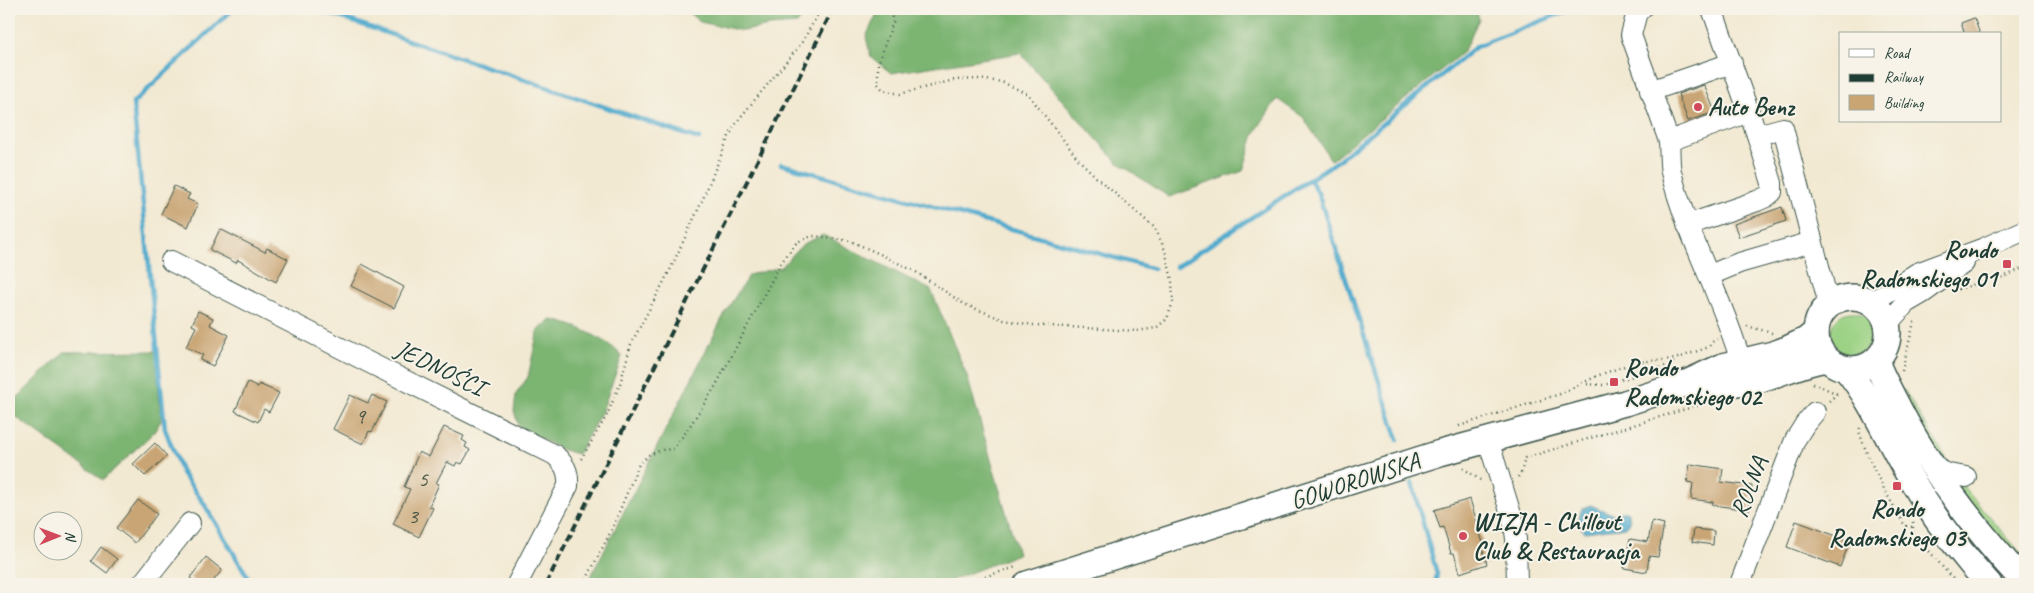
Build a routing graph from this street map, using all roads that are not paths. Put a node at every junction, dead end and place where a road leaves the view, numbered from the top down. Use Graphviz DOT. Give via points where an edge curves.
graph roads {
  1 [pos="1641,9"];
  2 [pos="1712,9"];
  3 [pos="1732,63"];
  4 [pos="1650,91"];
  5 [pos="1749,112"];
  6 [pos="1757,135"];
  7 [pos="1669,141"];
  8 [pos="1687,225"];
  9 [pos="2025,230"];
  10 [pos="1812,242"];
  11 [pos="1984,248"];
  12 [pos="171,262"];
  13 [pos="1710,275"];
  14 [pos="1870,300"];
  15 [pos="1829,305"];
  16 [pos="1888,323"];
  17 [pos="1816,332"];
  18 [pos="1876,361"];
  19 [pos="1741,362"];
  20 [pos="1837,364"];
  21 [pos="1684,384"];
  22 [pos="1815,412"];
  23 [pos="1488,440"];
  24 [pos="1934,469"];
  25 [pos="1966,477"];
  26 [pos="190,523"];
  27 [pos="2025,583"];
  28 [pos="142,584"];
  29 [pos="517,584"];
  30 [pos="1027,584"];
  31 [pos="1517,584"];
  32 [pos="1740,584"];
  33 [pos="1990,584"];
  1 -- 4 [label="street" via="1637,12 1631,36"];
  2 -- 3 [label="street"];
  3 -- 4 [label="street"];
  3 -- 5 [label="street"];
  4 -- 7 [label="street"];
  5 -- 6 [label="street"];
  5 -- 7 [label="street"];
  6 -- 8 [label="street" via="1772,192 1757,201"];
  6 -- 10 [label="street" via="1783,128"];
  7 -- 8 [label="street" via="1670,170"];
  8 -- 13 [label="street"];
  9 -- 11 [label="street"];
  10 -- 13 [label="street"];
  10 -- 15 [label="street"];
  11 -- 14 [label="street" via="1917,274"];
  11 -- 16 [label="street" via="1906,303"];
  12 -- 29 [label="street, JEDNOŚCI" via="555,454 565,464 569,474 568,486"];
  13 -- 19 [label="street"];
  14 -- 15 [label="main road" via="1849,296"];
  14 -- 16 [label="main road"];
  15 -- 17 [label="main road" via="1818,322"];
  16 -- 18 [label="main road" via="1887,344"];
  17 -- 19 [label="main road, GOWOROWSKA" via="1787,349"];
  17 -- 20 [label="main road" via="1821,351"];
  18 -- 20 [label="main road" via="1857,369"];
  18 -- 24 [label="main road" via="1914,439"];
  19 -- 21 [label="main road, GOWOROWSKA" via="1723,366"];
  20 -- 21 [label="main road, GOWOROWSKA" via="1813,361 1780,373 1726,385"];
  20 -- 33 [label="main road" via="1867,396 1909,477 1932,512"];
  21 -- 23 [label="main road, GOWOROWSKA" via="1601,411"];
  22 -- 32 [label="street, ROLNA" via="1795,440"];
  23 -- 30 [label="main road, GOWOROWSKA"];
  23 -- 31 [label="street" via="1514,524"];
  24 -- 25 [label="street"];
  24 -- 27 [label="main road"];
  26 -- 28 [label="street"];
}
